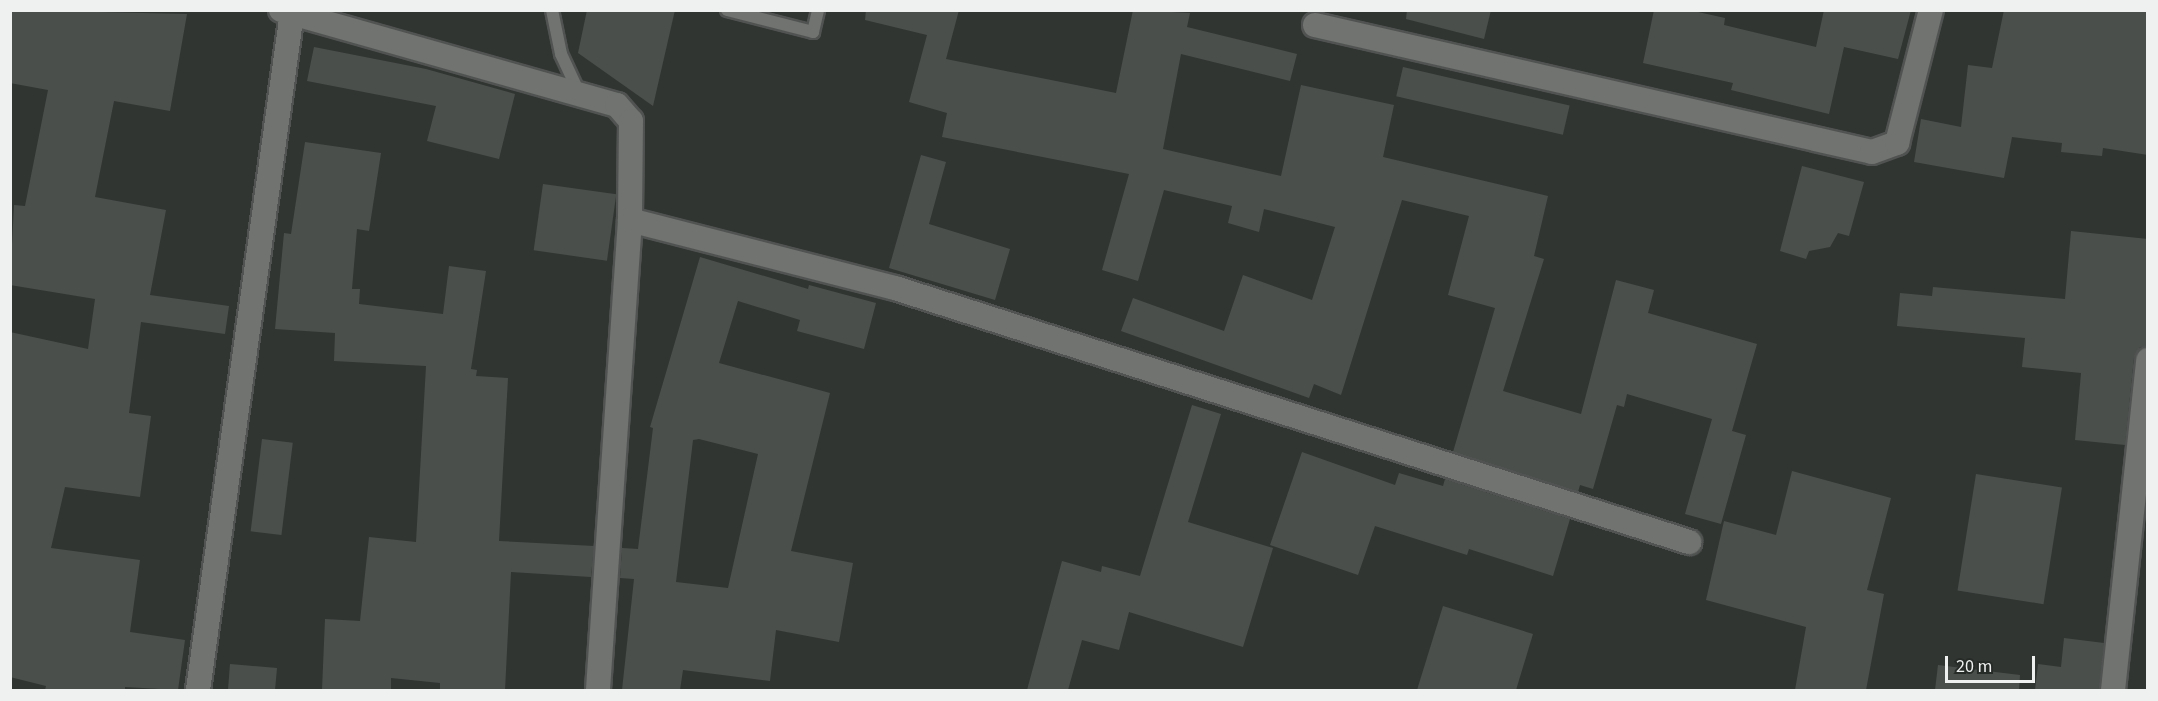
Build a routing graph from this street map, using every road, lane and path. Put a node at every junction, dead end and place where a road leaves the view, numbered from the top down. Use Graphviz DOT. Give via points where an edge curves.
graph roads {
  1 [pos="552,10"];
  2 [pos="727,10"];
  3 [pos="818,10"];
  4 [pos="1931,10"];
  5 [pos="287,12"];
  6 [pos="1315,25"];
  7 [pos="580,95"];
  8 [pos="630,220"];
  9 [pos="2148,360"];
  10 [pos="1689,542"];
  11 [pos="198,690"];
  12 [pos="598,690"];
  13 [pos="2113,690"];
  1 -- 7 [label="lane" via="561,54"];
  2 -- 3 [label="lane" via="813,32"];
  4 -- 6 [label="street" via="1897,143 1872,152"];
  5 -- 7 [label="street"];
  5 -- 11 [label="street"];
  7 -- 8 [label="street" via="617,105 631,121"];
  8 -- 10 [label="street" via="896,288"];
  8 -- 12 [label="street"];
  9 -- 13 [label="street"];
}
